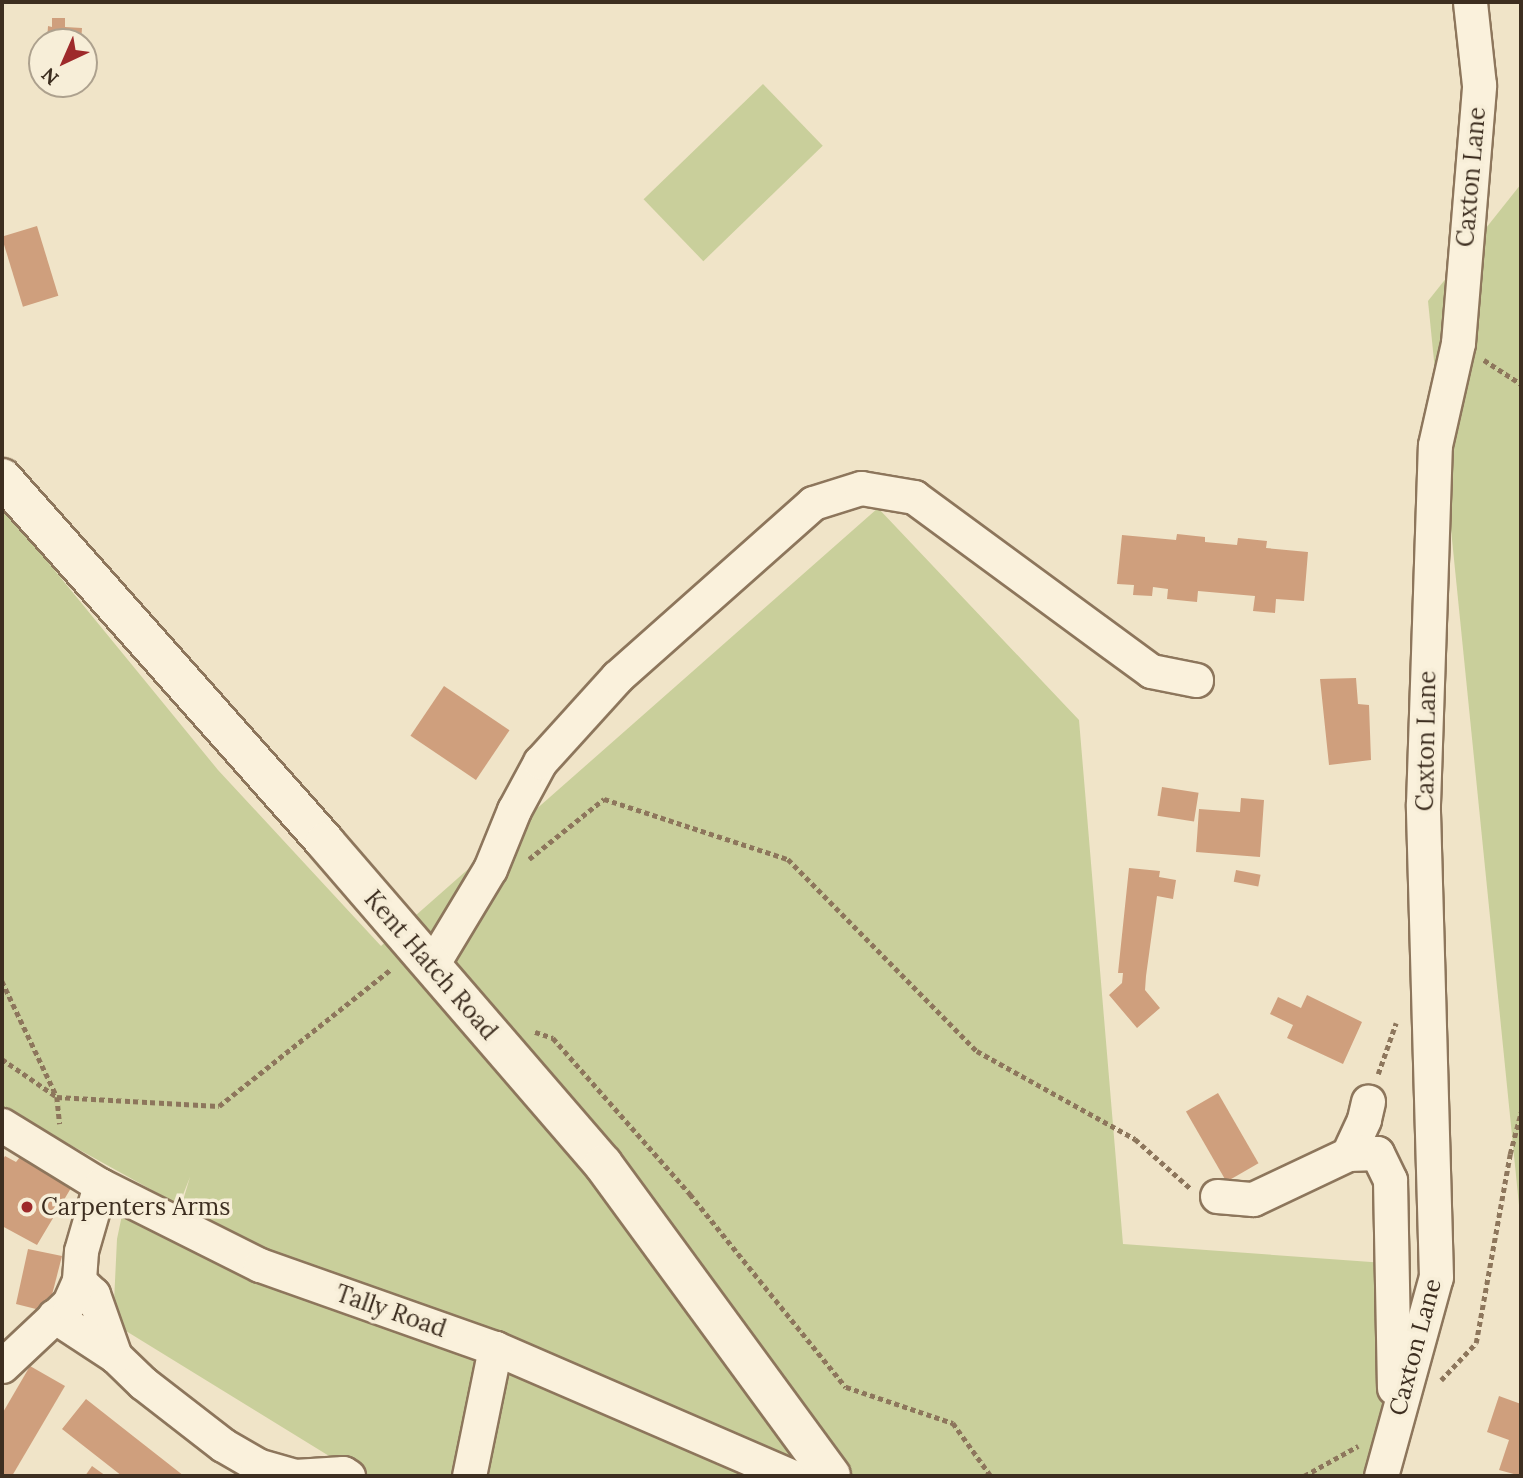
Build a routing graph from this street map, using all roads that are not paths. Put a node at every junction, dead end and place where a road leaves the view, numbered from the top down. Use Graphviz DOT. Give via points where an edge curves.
graph roads {
  1 [pos="1470,2"];
  2 [pos="2,478"];
  3 [pos="1196,680"];
  4 [pos="424,957"];
  5 [pos="1368,1101"];
  6 [pos="2,1125"];
  7 [pos="1348,1154"];
  8 [pos="100,1185"];
  9 [pos="1217,1196"];
  10 [pos="79,1281"];
  11 [pos="54,1315"];
  12 [pos="495,1348"];
  13 [pos="115,1356"];
  14 [pos="2,1366"];
  15 [pos="1394,1426"];
  16 [pos="348,1476"];
  17 [pos="469,1476"];
  18 [pos="791,1476"];
  19 [pos="831,1476"];
  20 [pos="1381,1476"];
  1 -- 15 [label="street, Caxton Lane" via="1479,85 1458,344 1435,445 1423,804 1436,1277"];
  2 -- 4 [label="main road, Kent Hatch Road"];
  3 -- 4 [label="street" via="1151,671 914,497 862,488 813,503 617,677 540,762 490,869"];
  4 -- 19 [label="main road, Kent Hatch Road" via="603,1164"];
  5 -- 7 [label="street"];
  6 -- 8 [label="street, Tally Road"];
  7 -- 9 [label="street" via="1253,1199"];
  7 -- 15 [label="street" via="1377,1153 1390,1180"];
  8 -- 10 [label="street" via="81,1251"];
  8 -- 12 [label="street, Tally Road" via="260,1265"];
  10 -- 11 [label="street" via="69,1303"];
  10 -- 13 [label="street" via="93,1294"];
  11 -- 13 [label="street"];
  11 -- 14 [label="street"];
  12 -- 17 [label="street"];
  12 -- 18 [label="street, Tally Road"];
  13 -- 16 [label="street" via="223,1445 257,1465 295,1476"];
  15 -- 20 [label="street, Caxton Lane"];
}
